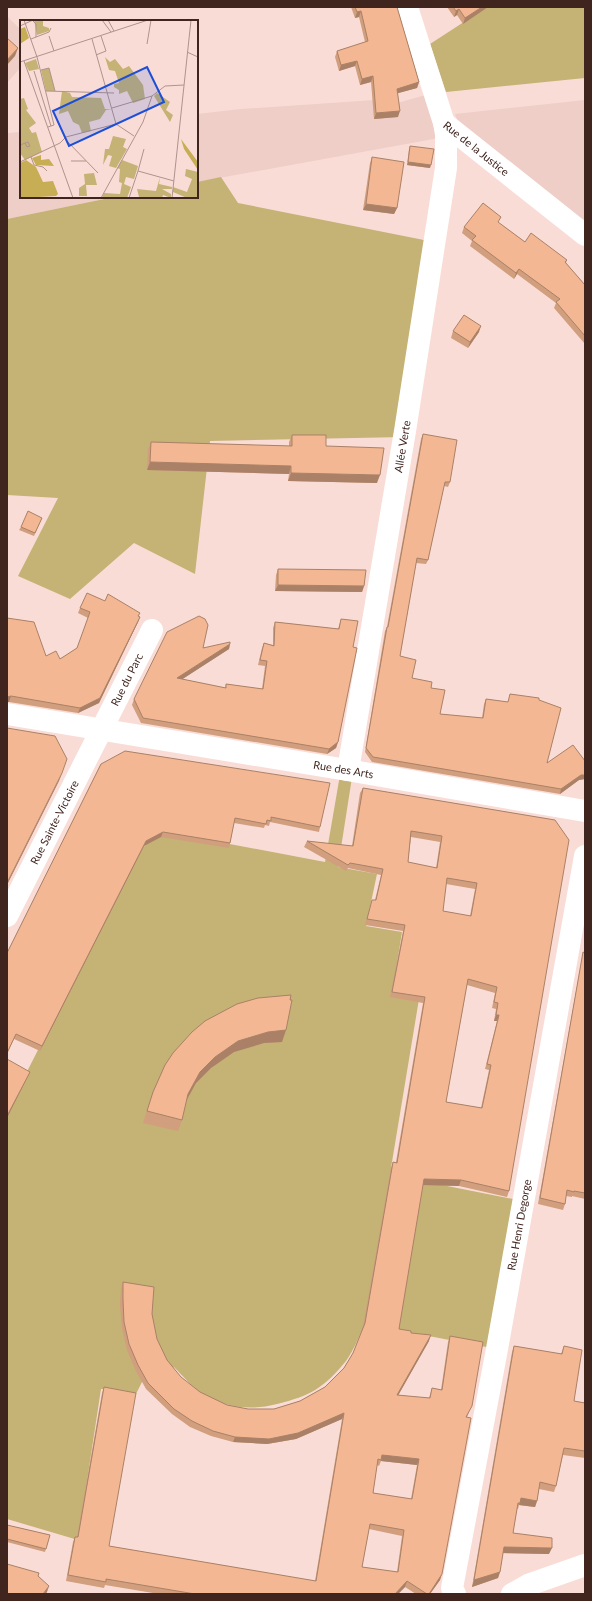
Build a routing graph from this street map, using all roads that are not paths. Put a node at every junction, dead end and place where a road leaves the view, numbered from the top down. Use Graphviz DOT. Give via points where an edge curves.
graph roads {
  1 [pos="407,7"];
  2 [pos="444,123"];
  3 [pos="585,235"];
  4 [pos="152,630"];
  5 [pos="7,714"];
  6 [pos="102,729"];
  7 [pos="348,770"];
  8 [pos="585,811"];
  9 [pos="585,856"];
  10 [pos="7,916"];
  11 [pos="585,1565"];
  12 [pos="455,1594"];
  13 [pos="512,1594"];
  1 -- 2 [label="street, Rue de la Justice"];
  2 -- 3 [label="street, Rue de la Justice"];
  2 -- 7 [label="street, Allée Verte" via="446,168"];
  4 -- 6 [label="street, Rue du Parc"];
  5 -- 6 [label="street, Rue des Arts"];
  6 -- 7 [label="street, Rue des Arts"];
  6 -- 10 [label="street, Rue Sainte-Victoire"];
  7 -- 8 [label="street, Rue des Arts"];
  9 -- 12 [label="street, Rue Henri Degorge" via="452,1588"];
  11 -- 13 [label="street" via="528,1585"];
}
